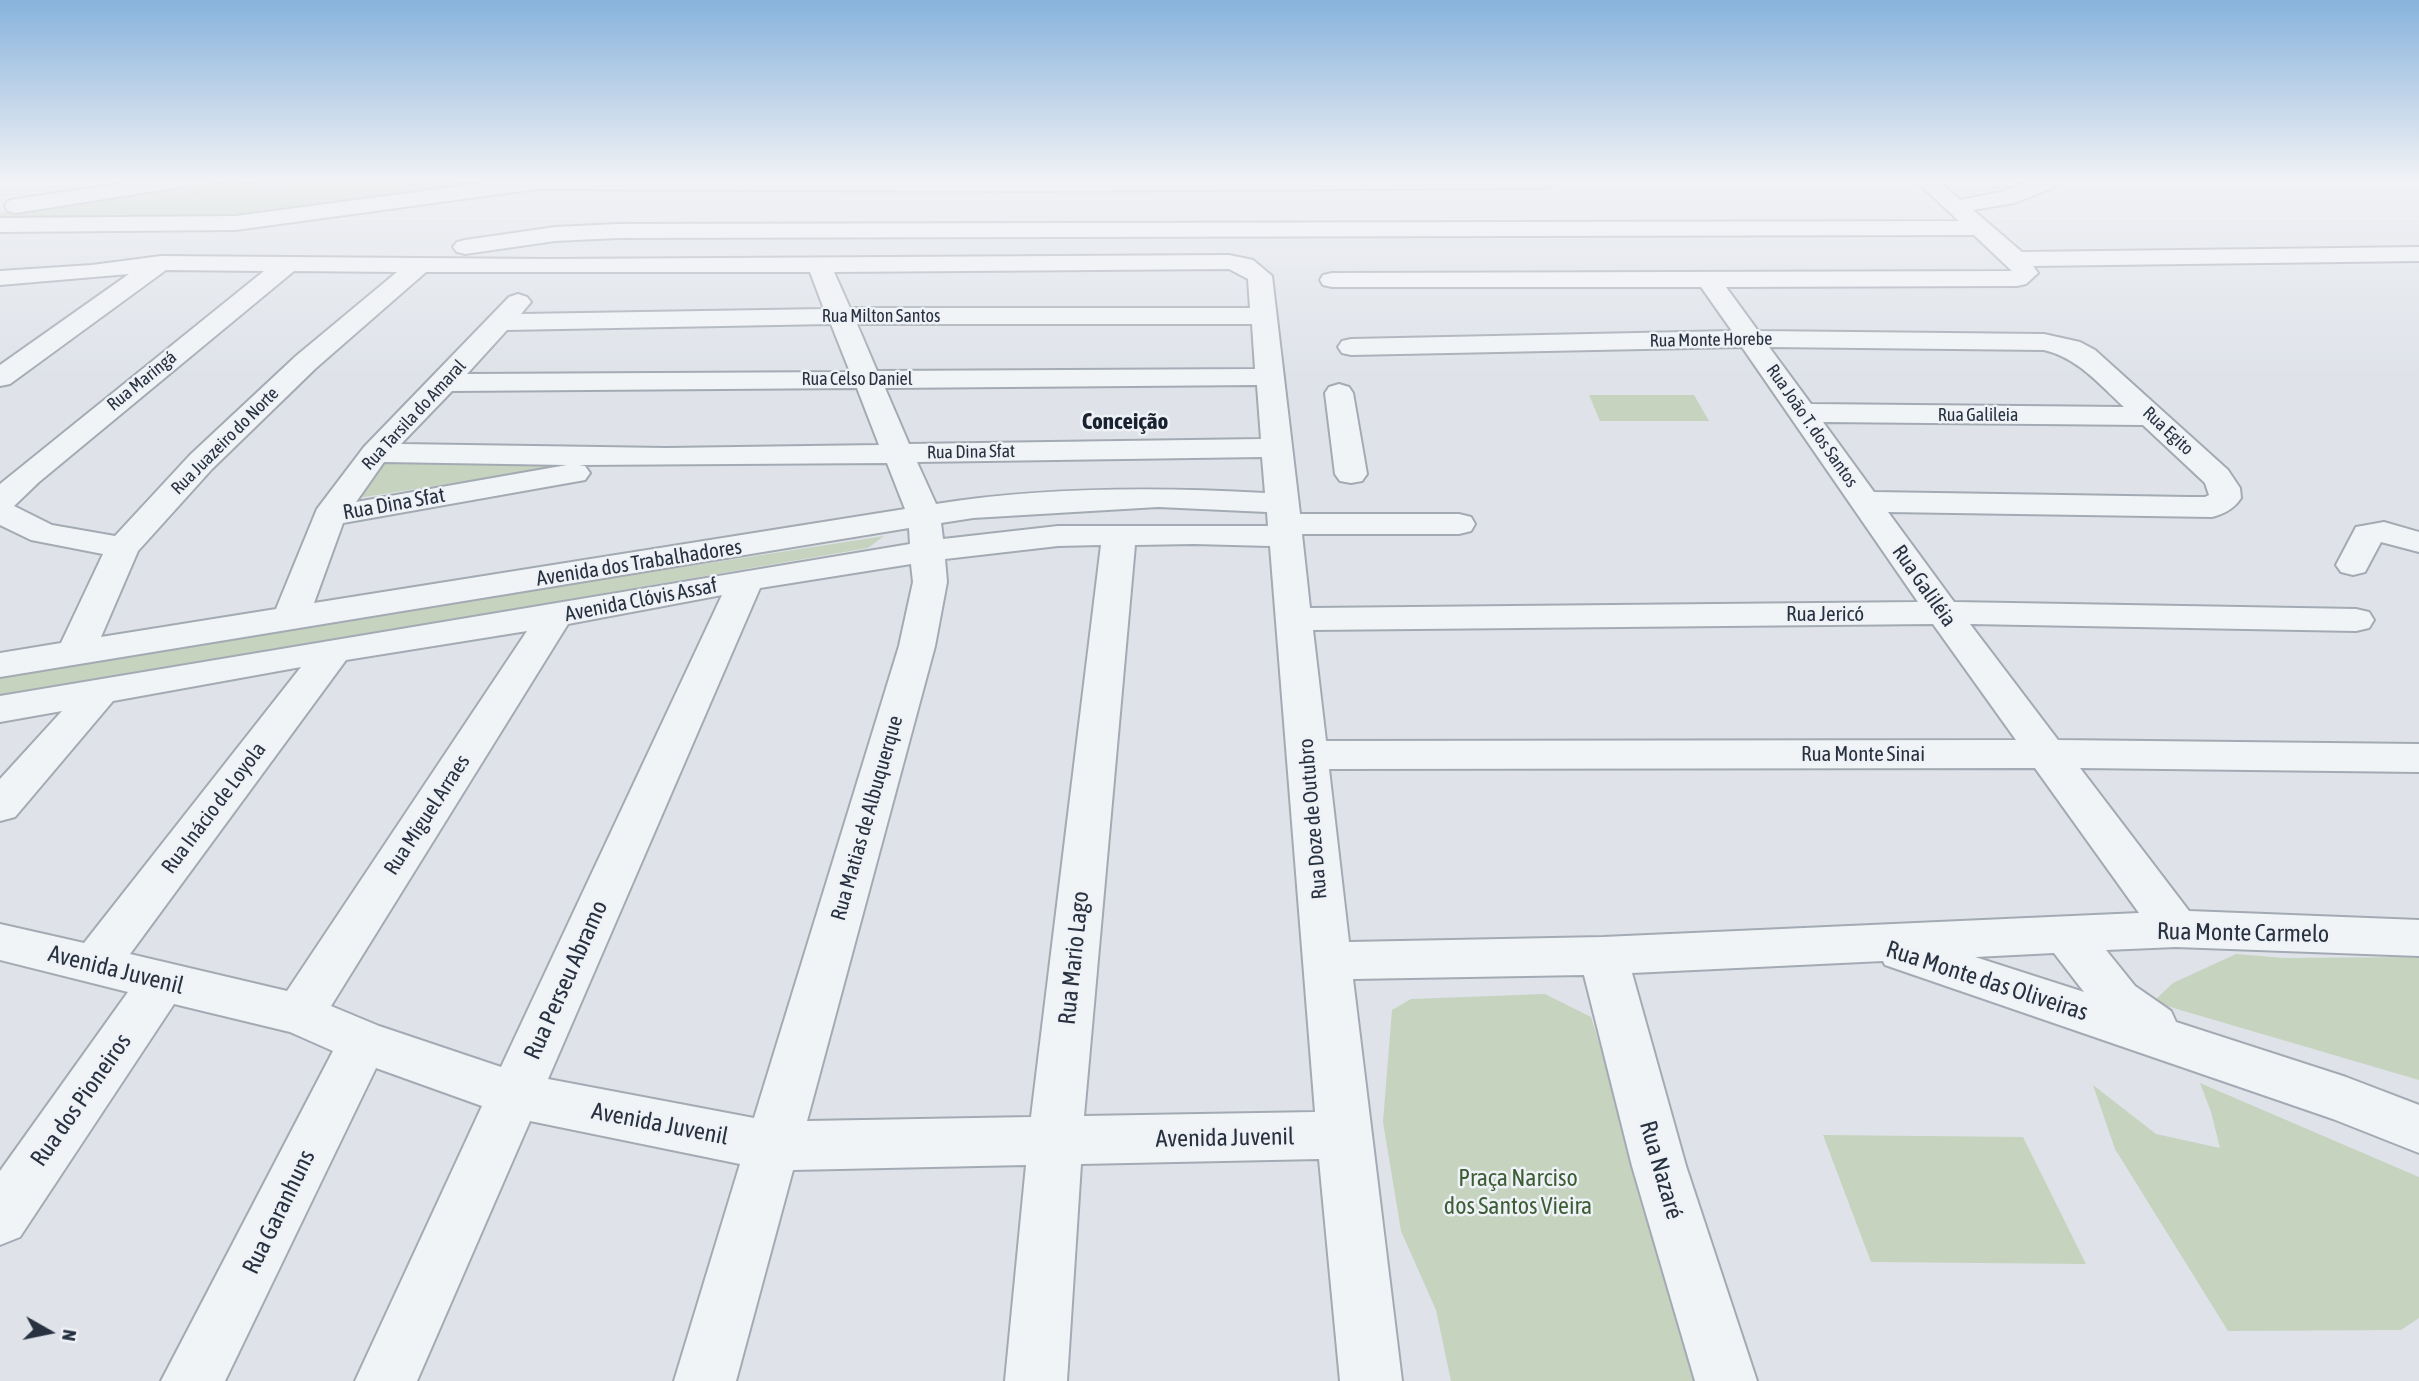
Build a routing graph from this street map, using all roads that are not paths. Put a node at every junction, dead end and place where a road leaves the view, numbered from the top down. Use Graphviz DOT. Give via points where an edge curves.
graph roads {
  1 [pos="131,246"];
  2 [pos="474,246"];
  3 [pos="1006,246"];
  4 [pos="2000,246"];
  5 [pos="2419,254"];
  6 [pos="1002,262"];
  7 [pos="161,263"];
  8 [pos="359,263"];
  9 [pos="818,263"];
  10 [pos="288,264"];
  11 [pos="421,264"];
  12 [pos="549,266"];
  13 [pos="2021,266"];
  14 [pos="92,272"];
  15 [pos="30,277"];
  16 [pos="0,278"];
  17 [pos="1332,280"];
  18 [pos="1710,282"];
  19 [pos="0,294"];
  20 [pos="841,316"];
  21 [pos="1263,316"];
  22 [pos="500,322"];
  23 [pos="1749,339"];
  24 [pos="1351,347"];
  25 [pos="2070,348"];
  26 [pos="1270,377"];
  27 [pos="0,378"];
  28 [pos="869,379"];
  29 [pos="444,383"];
  30 [pos="1339,393"];
  31 [pos="1804,413"];
  32 [pos="2152,416"];
  33 [pos="1277,448"];
  34 [pos="375,453"];
  35 [pos="897,453"];
  36 [pos="666,457"];
  37 [pos="1351,474"];
  38 [pos="0,502"];
  39 [pos="1866,502"];
  40 [pos="0,512"];
  41 [pos="329,516"];
  42 [pos="1284,521"];
  43 [pos="1459,524"];
  44 [pos="926,533"];
  45 [pos="1119,535"];
  46 [pos="2419,542"];
  47 [pos="123,548"];
  48 [pos="2353,565"];
  49 [pos="746,580"];
  50 [pos="1944,613"];
  51 [pos="555,617"];
  52 [pos="290,619"];
  53 [pos="1294,619"];
  54 [pos="2356,620"];
  55 [pos="334,650"];
  56 [pos="75,653"];
  57 [pos="0,665"];
  58 [pos="100,692"];
  59 [pos="0,709"];
  60 [pos="2046,754"];
  61 [pos="1307,755"];
  62 [pos="2419,758"];
  63 [pos="0,806"];
  64 [pos="2176,929"];
  65 [pos="2067,936"];
  66 [pos="2419,939"];
  67 [pos="0,942"];
  68 [pos="1880,944"];
  69 [pos="1603,956"];
  70 [pos="1326,961"];
  71 [pos="94,967"];
  72 [pos="163,982"];
  73 [pos="299,1014"];
  74 [pos="363,1042"];
  75 [pos="2241,1065"];
  76 [pos="514,1095"];
  77 [pos="2419,1129"];
  78 [pos="1344,1135"];
  79 [pos="1055,1142"];
  80 [pos="772,1146"];
  81 [pos="0,1218"];
  82 [pos="192,1381"];
  83 [pos="386,1381"];
  84 [pos="705,1381"];
  85 [pos="1036,1381"];
  86 [pos="1371,1381"];
  87 [pos="1726,1381"];
  1 -- 14 [label="street"];
  2 -- 8 [label="street"];
  3 -- 6 [label="street"];
  4 -- 13 [label="street"];
  5 -- 13 [label="street"];
  6 -- 9 [label="street"];
  6 -- 21 [label="street, Rua Doze de Outubro" via="1244,265 1260,276"];
  7 -- 10 [label="street"];
  7 -- 14 [label="street"];
  7 -- 27 [label="street"];
  8 -- 10 [label="street"];
  8 -- 11 [label="street"];
  9 -- 12 [label="street"];
  9 -- 20 [label="street, Rua Matias de Albuquerque"];
  10 -- 38 [label="street, Rua Maringá" via="57,450"];
  11 -- 12 [label="street"];
  11 -- 47 [label="street, Rua Juazeiro do Norte" via="306,362 201,462"];
  12 -- 22 [label="street, Rua Tarsila do Amaral"];
  13 -- 18 [label="street" via="2017,279"];
  14 -- 15 [label="street"];
  15 -- 16 [label="street"];
  15 -- 19 [label="street"];
  17 -- 18 [label="street"];
  18 -- 23 [label="street, Rua João T. dos Santos"];
  20 -- 21 [label="street, Rua Milton Santos"];
  20 -- 22 [label="street, Rua Milton Santos"];
  20 -- 28 [label="street, Rua Matias de Albuquerque"];
  21 -- 26 [label="street, Rua Doze de Outubro"];
  22 -- 29 [label="street, Rua Tarsila do Amaral"];
  23 -- 24 [label="street, Rua Monte Horebe"];
  23 -- 25 [label="street, Rua Monte Horebe" via="2018,340"];
  23 -- 31 [label="street, Rua João T. dos Santos"];
  25 -- 32 [label="street, Rua Egito"];
  26 -- 28 [label="street, Rua Celso Daniel"];
  26 -- 33 [label="street, Rua Doze de Outubro"];
  28 -- 29 [label="street, Rua Celso Daniel"];
  28 -- 35 [label="street, Rua Matias de Albuquerque"];
  29 -- 34 [label="street, Rua Tarsila do Amaral"];
  30 -- 37 [label="street"];
  31 -- 32 [label="street, Rua Galileia"];
  31 -- 39 [label="street, Rua João T. dos Santos"];
  32 -- 39 [label="street, Rua Egito" via="2217,477 2225,498 2212,507"];
  33 -- 35 [label="street, Rua Dina Sfat"];
  33 -- 42 [label="street, Rua Doze de Outubro"];
  34 -- 36 [label="street, Rua Dina Sfat"];
  34 -- 41 [label="street, Rua Tarsila do Amaral"];
  35 -- 36 [label="street, Rua Dina Sfat"];
  35 -- 44 [label="street, Rua Matias de Albuquerque"];
  36 -- 41 [label="street, Rua Dina Sfat"];
  39 -- 50 [label="street, Rua Galiléia"];
  40 -- 47 [label="street" via="43,533"];
  41 -- 52 [label="street, Rua Tarsila do Amaral"];
  42 -- 43 [label="street"];
  42 -- 44 [label="street, Avenida dos Trabalhadores" via="1199,498 1112,498 973,508"];
  42 -- 45 [label="street, Avenida Clóvis Assaf"];
  42 -- 53 [label="street, Rua Doze de Outubro"];
  44 -- 45 [label="street, Avenida Clóvis Assaf"];
  44 -- 49 [label="street, Avenida Clóvis Assaf"];
  44 -- 52 [label="street, Avenida dos Trabalhadores"];
  44 -- 80 [label="street, Rua Matias de Albuquerque" via="930,582 917,646"];
  45 -- 79 [label="street, Rua Mario Lago"];
  46 -- 48 [label="street" via="2384,532 2368,534"];
  47 -- 56 [label="street, Rua Juazeiro do Norte"];
  49 -- 51 [label="street, Avenida Clóvis Assaf"];
  49 -- 76 [label="street, Rua Perseu Abramo"];
  50 -- 53 [label="street, Rua Jericó"];
  50 -- 54 [label="street, Rua Jericó"];
  50 -- 60 [label="street, Rua Galiléia"];
  51 -- 55 [label="street, Avenida Clóvis Assaf"];
  51 -- 73 [label="street, Rua Miguel Arraes"];
  52 -- 56 [label="street, Avenida dos Trabalhadores"];
  53 -- 61 [label="street, Rua Doze de Outubro"];
  55 -- 58 [label="street, Avenida Clóvis Assaf"];
  55 -- 71 [label="street, Rua Inácio de Loyola"];
  56 -- 57 [label="street, Avenida dos Trabalhadores"];
  58 -- 59 [label="street, Avenida Clóvis Assaf"];
  58 -- 63 [label="street"];
  60 -- 61 [label="street, Rua Monte Sinai"];
  60 -- 62 [label="street, Rua Monte Sinai"];
  60 -- 64 [label="street, Rua Galiléia"];
  61 -- 70 [label="street, Rua Doze de Outubro"];
  64 -- 65 [label="street, Rua Monte Carmelo"];
  64 -- 66 [label="street, Rua Monte Carmelo"];
  65 -- 68 [label="street, Rua Monte Carmelo"];
  65 -- 75 [label="street" via="2118,1000 2144,1021 2180,1043"];
  67 -- 71 [label="street, Avenida Juvenil"];
  68 -- 69 [label="street, Rua Monte das Oliveiras"];
  68 -- 75 [label="street, Rua Monte das Oliveiras"];
  69 -- 70 [label="street, Rua Monte das Oliveiras"];
  69 -- 87 [label="street, Rua Nazaré" via="1659,1166"];
  70 -- 78 [label="street, Rua Doze de Outubro"];
  71 -- 72 [label="street, Avenida Juvenil"];
  72 -- 73 [label="street, Avenida Juvenil"];
  72 -- 81 [label="street, Rua dos Pioneiros"];
  73 -- 74 [label="street, Avenida Juvenil"];
  74 -- 76 [label="street, Avenida Juvenil"];
  74 -- 82 [label="street, Rua Garanhuns"];
  75 -- 77 [label="street, Rua Monte das Oliveiras"];
  76 -- 80 [label="street, Avenida Juvenil"];
  76 -- 83 [label="street, Rua Perseu Abramo"];
  78 -- 79 [label="street, Avenida Juvenil"];
  78 -- 86 [label="street, Rua Doze de Outubro"];
  79 -- 80 [label="street, Avenida Juvenil"];
  79 -- 85 [label="street, Rua Mario Lago"];
  80 -- 84 [label="street, Rua Matias de Albuquerque"];
}
